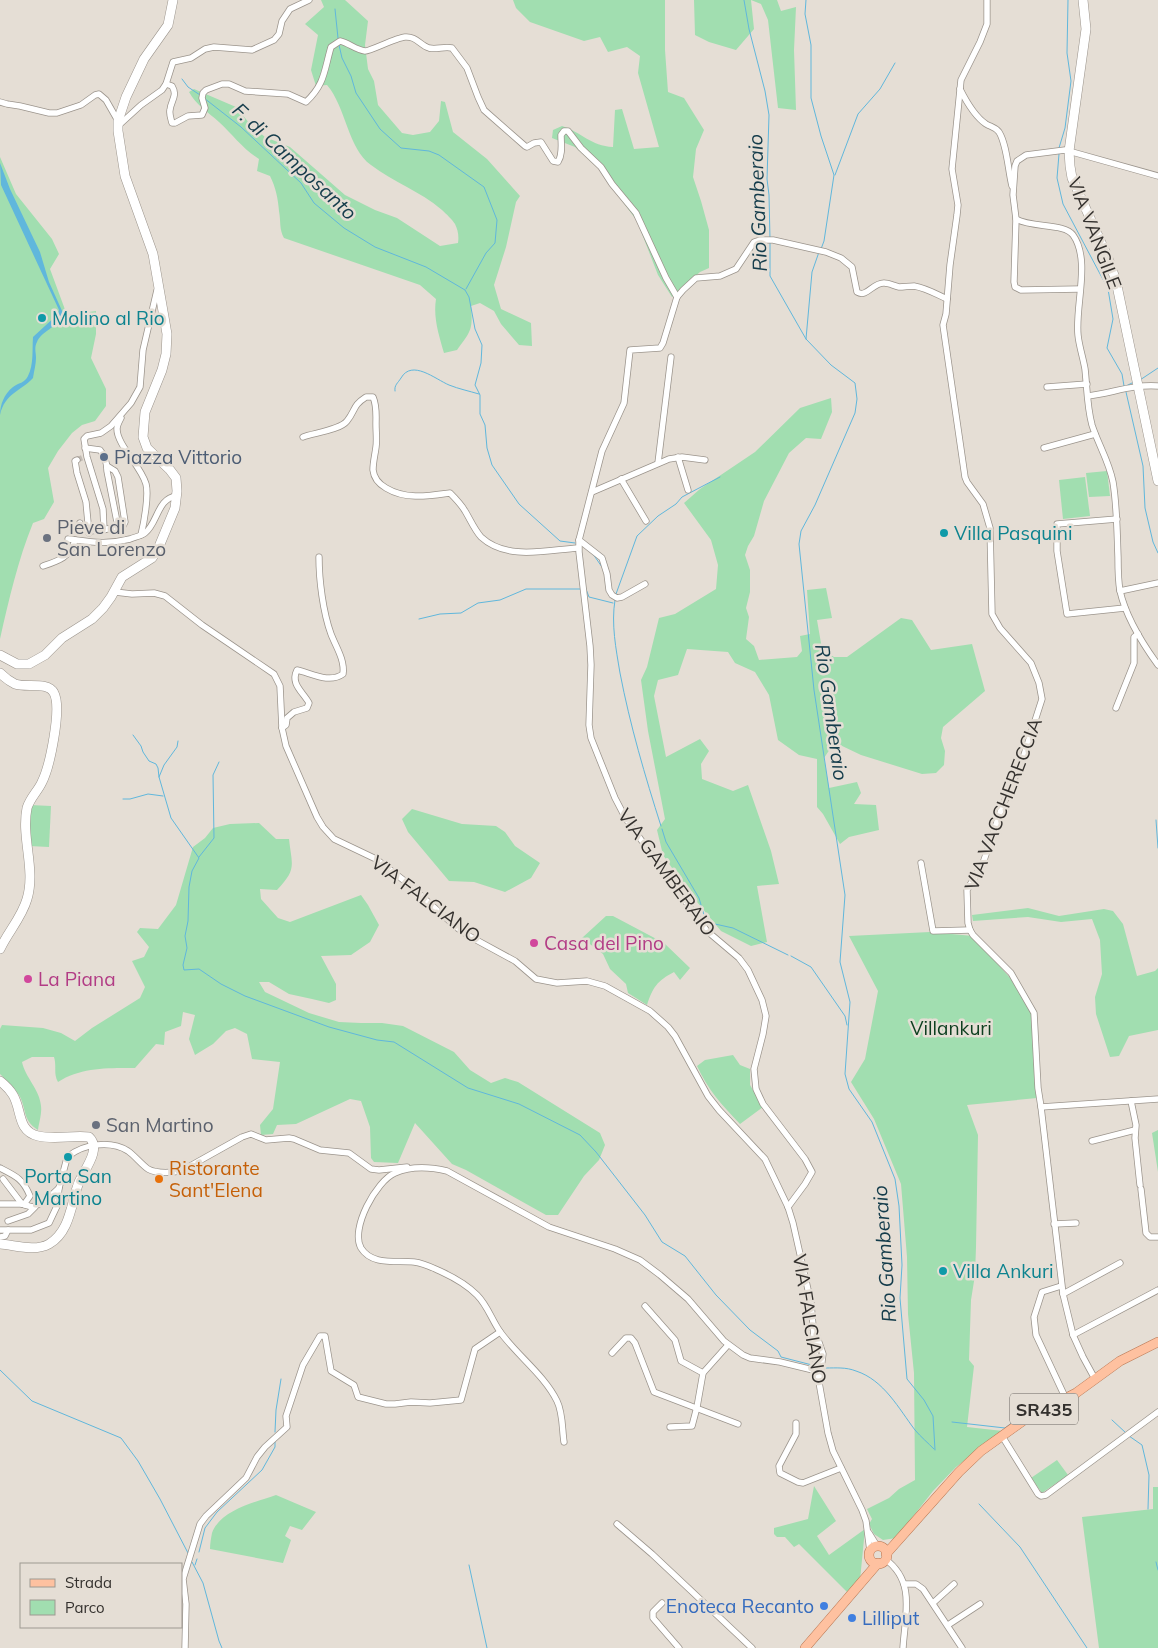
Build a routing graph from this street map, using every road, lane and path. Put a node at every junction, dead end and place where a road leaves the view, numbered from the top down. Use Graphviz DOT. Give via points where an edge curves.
graph roads {
  1 [pos="173,0"];
  2 [pos="308,0"];
  3 [pos="987,0"];
  4 [pos="1083,0"];
  5 [pos="166,84"];
  6 [pos="960,89"];
  7 [pos="0,102"];
  8 [pos="118,123"];
  9 [pos="1067,151"];
  10 [pos="1158,176"];
  11 [pos="1013,195"];
  12 [pos="1016,219"];
  13 [pos="158,285"];
  14 [pos="1080,289"];
  15 [pos="677,297"];
  16 [pos="947,299"];
  17 [pos="671,357"];
  18 [pos="1086,384"];
  19 [pos="1138,386"];
  20 [pos="1158,386"];
  21 [pos="1047,387"];
  22 [pos="1088,396"];
  23 [pos="124,412"];
  24 [pos="1095,434"];
  25 [pos="303,437"];
  26 [pos="85,448"];
  27 [pos="1044,448"];
  28 [pos="678,457"];
  29 [pos="77,460"];
  30 [pos="705,460"];
  31 [pos="658,463"];
  32 [pos="108,466"];
  33 [pos="621,479"];
  34 [pos="1158,481"];
  35 [pos="688,490"];
  36 [pos="592,492"];
  37 [pos="177,496"];
  38 [pos="103,509"];
  39 [pos="114,509"];
  40 [pos="1117,519"];
  41 [pos="646,521"];
  42 [pos="80,523"];
  43 [pos="120,527"];
  44 [pos="104,530"];
  45 [pos="89,531"];
  46 [pos="141,535"];
  47 [pos="579,540"];
  48 [pos="578,548"];
  49 [pos="319,557"];
  50 [pos="43,566"];
  51 [pos="1158,583"];
  52 [pos="645,584"];
  53 [pos="1120,591"];
  54 [pos="114,592"];
  55 [pos="1125,608"];
  56 [pos="1138,634"];
  57 [pos="0,655"];
  58 [pos="1158,664"];
  59 [pos="0,673"];
  60 [pos="1116,708"];
  61 [pos="282,728"];
  62 [pos="921,863"];
  63 [pos="970,930"];
  64 [pos="0,948"];
  65 [pos="0,1081"];
  66 [pos="1158,1099"];
  67 [pos="1131,1101"];
  68 [pos="1042,1107"];
  69 [pos="1135,1130"];
  70 [pos="1092,1141"];
  71 [pos="93,1145"];
  72 [pos="0,1168"];
  73 [pos="414,1169"];
  74 [pos="3,1179"];
  75 [pos="59,1188"];
  76 [pos="0,1204"];
  77 [pos="23,1205"];
  78 [pos="37,1206"];
  79 [pos="788,1206"];
  80 [pos="8,1221"];
  81 [pos="1076,1222"];
  82 [pos="1054,1224"];
  83 [pos="0,1230"];
  84 [pos="8,1230"];
  85 [pos="0,1237"];
  86 [pos="1158,1237"];
  87 [pos="0,1244"];
  88 [pos="1120,1263"];
  89 [pos="1062,1286"];
  90 [pos="1158,1290"];
  91 [pos="1063,1294"];
  92 [pos="645,1306"];
  93 [pos="814,1326"];
  94 [pos="500,1332"];
  95 [pos="1073,1335"];
  96 [pos="1158,1342"];
  97 [pos="728,1345"];
  98 [pos="612,1352"];
  99 [pos="817,1371"];
  100 [pos="703,1373"];
  101 [pos="1095,1379"];
  102 [pos="819,1380"];
  103 [pos="1066,1399"];
  104 [pos="698,1407"];
  105 [pos="1158,1412"];
  106 [pos="796,1423"];
  107 [pos="738,1424"];
  108 [pos="670,1427"];
  109 [pos="1002,1436"];
  110 [pos="564,1442"];
  111 [pos="841,1468"];
  112 [pos="617,1524"];
  113 [pos="878,1554"];
  114 [pos="904,1584"];
  115 [pos="954,1584"];
  116 [pos="933,1603"];
  117 [pos="662,1604"];
  118 [pos="980,1604"];
  119 [pos="948,1625"];
  120 [pos="185,1648"];
  121 [pos="679,1648"];
  122 [pos="752,1648"];
  123 [pos="805,1648"];
  124 [pos="903,1648"];
  125 [pos="962,1648"];
  1 -- 8 [label="street" via="168,25 144,59"];
  2 -- 5 [label="street" via="290,9 274,40 252,50 214,47 191,58 177,60 173,62"];
  3 -- 6 [label="street, VIA VACCHERECCIA" via="987,24 962,76"];
  4 -- 9 [label="street, VIA VANGILE" via="1086,29"];
  5 -- 8 [label="street" via="157,95"];
  5 -- 15 [label="street" via="174,91 170,110 172,123 175,123 188,116 202,115 203,93 222,84 244,91 288,94 306,102 321,85 331,47 340,41 369,50 394,40 414,37 427,48 452,48 468,68 484,110 525,146 541,142 553,161 558,162 560,135 564,130 568,131 601,167 636,213"];
  6 -- 11 [label="street" via="974,112 986,124 995,127 1002,137"];
  6 -- 16 [label="street, VIA VACCHERECCIA" via="952,169 958,205"];
  7 -- 8 [label="street" via="53,113 81,105 99,94 106,100"];
  8 -- 13 [label="street" via="125,176 150,241"];
  9 -- 10 [label="street"];
  9 -- 11 [label="street" via="1031,153 1021,157 1015,166"];
  9 -- 19 [label="street, VIA VANGILE" via="1072,178 1116,281"];
  11 -- 12 [label="street"];
  12 -- 14 [label="street, VIA VANGILE" via="1036,226 1062,228 1072,234 1081,258"];
  12 -- 14 [label="street" via="1015,287 1021,290"];
  13 -- 23 [label="street" via="142,350 140,387"];
  13 -- 37 [label="street" via="167,334 166,354 146,407 143,437 147,448 174,474"];
  14 -- 18 [label="street, VIA VANGILE" via="1078,329"];
  15 -- 16 [label="street, VIA GAMBERAIO" via="696,278 720,276 736,269 754,242 766,239 841,258 852,267 855,286 860,294 885,282 900,287 924,288"];
  15 -- 36 [label="street, VIA GAMBERAIO" via="660,348 630,350 624,403 602,452"];
  16 -- 63 [label="street, VIA VACCHERECCIA" via="944,329 965,477 983,504 991,533 992,614 1000,628 1032,663 1041,692 1041,704 1022,760 983,863 967,890"];
  17 -- 31 [label="street"];
  18 -- 21 [label="street"];
  18 -- 22 [label="street, VIA VANGILE"];
  19 -- 20 [label="street"];
  19 -- 22 [label="street"];
  19 -- 34 [label="street, VIA VANGILE"];
  22 -- 24 [label="street, VIA VANGILE"];
  23 -- 26 [label="street" via="108,429 87,436"];
  23 -- 46 [label="street" via="118,424 118,435 146,485"];
  24 -- 27 [label="street"];
  24 -- 40 [label="street, VIA VANGILE" via="1111,476"];
  25 -- 48 [label="street" via="338,427 346,422 357,403 366,397 373,398 376,404 373,473 378,484 403,496 450,493 482,538 505,549 532,552"];
  26 -- 32 [label="street" via="100,450"];
  26 -- 38 [label="street"];
  28 -- 30 [label="street"];
  28 -- 31 [label="street"];
  28 -- 35 [label="street"];
  29 -- 45 [label="street" via="76,473 86,502"];
  31 -- 33 [label="street"];
  32 -- 39 [label="street"];
  32 -- 43 [label="street" via="115,471 119,482 125,518"];
  33 -- 36 [label="street"];
  33 -- 41 [label="street"];
  36 -- 47 [label="street, VIA GAMBERAIO"];
  37 -- 46 [label="street" via="165,502"];
  37 -- 54 [label="street" via="155,554 122,577"];
  38 -- 39 [label="street"];
  38 -- 44 [label="street"];
  39 -- 43 [label="street"];
  40 -- 53 [label="street, VIA VANGILE"];
  40 -- 55 [label="street" via="1057,524 1057,551 1067,614"];
  42 -- 45 [label="street"];
  43 -- 44 [label="street"];
  44 -- 45 [label="street"];
  46 -- 50 [label="street" via="112,543 72,539 74,545 68,554"];
  47 -- 48 [label="street, VIA GAMBERAIO"];
  47 -- 52 [label="street" via="602,558 612,595 622,597"];
  48 -- 79 [label="street, VIA GAMBERAIO" via="590,646 591,738 626,819 707,931 741,960 761,996 766,1022 754,1069 756,1089 812,1172"];
  49 -- 61 [label="street" via="320,586 330,632 344,667 343,674 332,678 296,670 294,682 309,703 307,708 287,718"];
  51 -- 53 [label="street"];
  53 -- 55 [label="street, VIA VANGILE"];
  54 -- 57 [label="street" via="98,614 62,638 37,660 17,664"];
  54 -- 61 [label="street, VIA FALCIANO" via="165,596 270,670 280,686"];
  55 -- 56 [label="street, VIA VANGILE"];
  56 -- 58 [label="street, VIA VANGILE"];
  56 -- 60 [label="street" via="1134,637 1132,669"];
  59 -- 64 [label="street" via="15,684 52,689 56,706 55,735 49,762 43,782 27,812 28,896"];
  61 -- 79 [label="street, VIA FALCIANO" via="286,746 317,817 334,839 382,863 456,927 511,958 536,979 557,983 595,982 631,999 660,1019 679,1043 708,1096 765,1159"];
  62 -- 63 [label="street" via="933,931"];
  63 -- 68 [label="street" via="1011,973 1034,1012"];
  65 -- 71 [label="street" via="13,1095 23,1127 30,1133 40,1137 90,1137"];
  66 -- 67 [label="street"];
  67 -- 68 [label="street"];
  67 -- 69 [label="street"];
  68 -- 82 [label="street"];
  69 -- 70 [label="street"];
  69 -- 86 [label="street" via="1146,1233 1150,1237"];
  71 -- 73 [label="street" via="122,1148 149,1170 176,1172 248,1134 266,1140 289,1138 320,1150 349,1154 379,1170"];
  71 -- 75 [label="street" via="68,1157"];
  71 -- 87 [label="street" via="92,1156 69,1216 53,1241 30,1248"];
  72 -- 77 [label="street" via="22,1182 30,1196"];
  73 -- 94 [label="street" via="394,1174 375,1193 358,1230 362,1249 382,1261 417,1262 453,1277 479,1296"];
  73 -- 97 [label="street" via="447,1171 549,1227 640,1260 688,1299"];
  74 -- 77 [label="street"];
  75 -- 78 [label="street"];
  75 -- 84 [label="street" via="57,1206 49,1223 31,1230"];
  76 -- 77 [label="street"];
  77 -- 78 [label="street"];
  78 -- 80 [label="street" via="28,1214"];
  79 -- 93 [label="street, VIA FALCIANO" via="808,1286"];
  81 -- 82 [label="street"];
  82 -- 89 [label="street"];
  83 -- 84 [label="street"];
  84 -- 85 [label="street" via="5,1236"];
  88 -- 91 [label="street"];
  89 -- 91 [label="street"];
  89 -- 103 [label="street" via="1042,1292 1034,1317 1036,1335"];
  90 -- 95 [label="street"];
  91 -- 95 [label="street"];
  92 -- 100 [label="street" via="675,1340 681,1360"];
  93 -- 99 [label="street, VIA FALCIANO"];
  93 -- 102 [label="street" via="824,1354"];
  94 -- 110 [label="street" via="556,1399"];
  94 -- 120 [label="street" via="475,1349 461,1400 395,1404 358,1396 354,1385 331,1372 325,1336 320,1336 303,1365 286,1416 287,1427 257,1457 246,1478 200,1524 183,1579"];
  95 -- 101 [label="street"];
  96 -- 101 [label="main road, SR435" via="1120,1361"];
  97 -- 99 [label="street" via="750,1358"];
  97 -- 100 [label="street"];
  98 -- 104 [label="street" via="626,1338 631,1338 654,1392"];
  99 -- 102 [label="street, VIA FALCIANO"];
  100 -- 104 [label="street"];
  101 -- 103 [label="main road, SR435"];
  102 -- 111 [label="street, VIA FALCIANO" via="830,1442"];
  103 -- 109 [label="main road, SR435" via="1027,1418"];
  104 -- 107 [label="street"];
  104 -- 108 [label="street" via="692,1426"];
  105 -- 109 [label="street" via="1041,1496"];
  106 -- 111 [label="street" via="796,1434 779,1466 780,1473 803,1483"];
  109 -- 113 [label="main road, SR435" via="964,1466 896,1542"];
  111 -- 113 [label="street, VIA FALCIANO" via="862,1510"];
  112 -- 122 [label="street"];
  113 -- 114 [label="street" via="898,1572"];
  113 -- 123 [label="main road" via="862,1584"];
  114 -- 116 [label="street" via="921,1587"];
  114 -- 124 [label="street"];
  115 -- 116 [label="street"];
  116 -- 119 [label="street"];
  117 -- 121 [label="street" via="653,1612 653,1618"];
  118 -- 119 [label="street"];
  119 -- 125 [label="street"];
}
